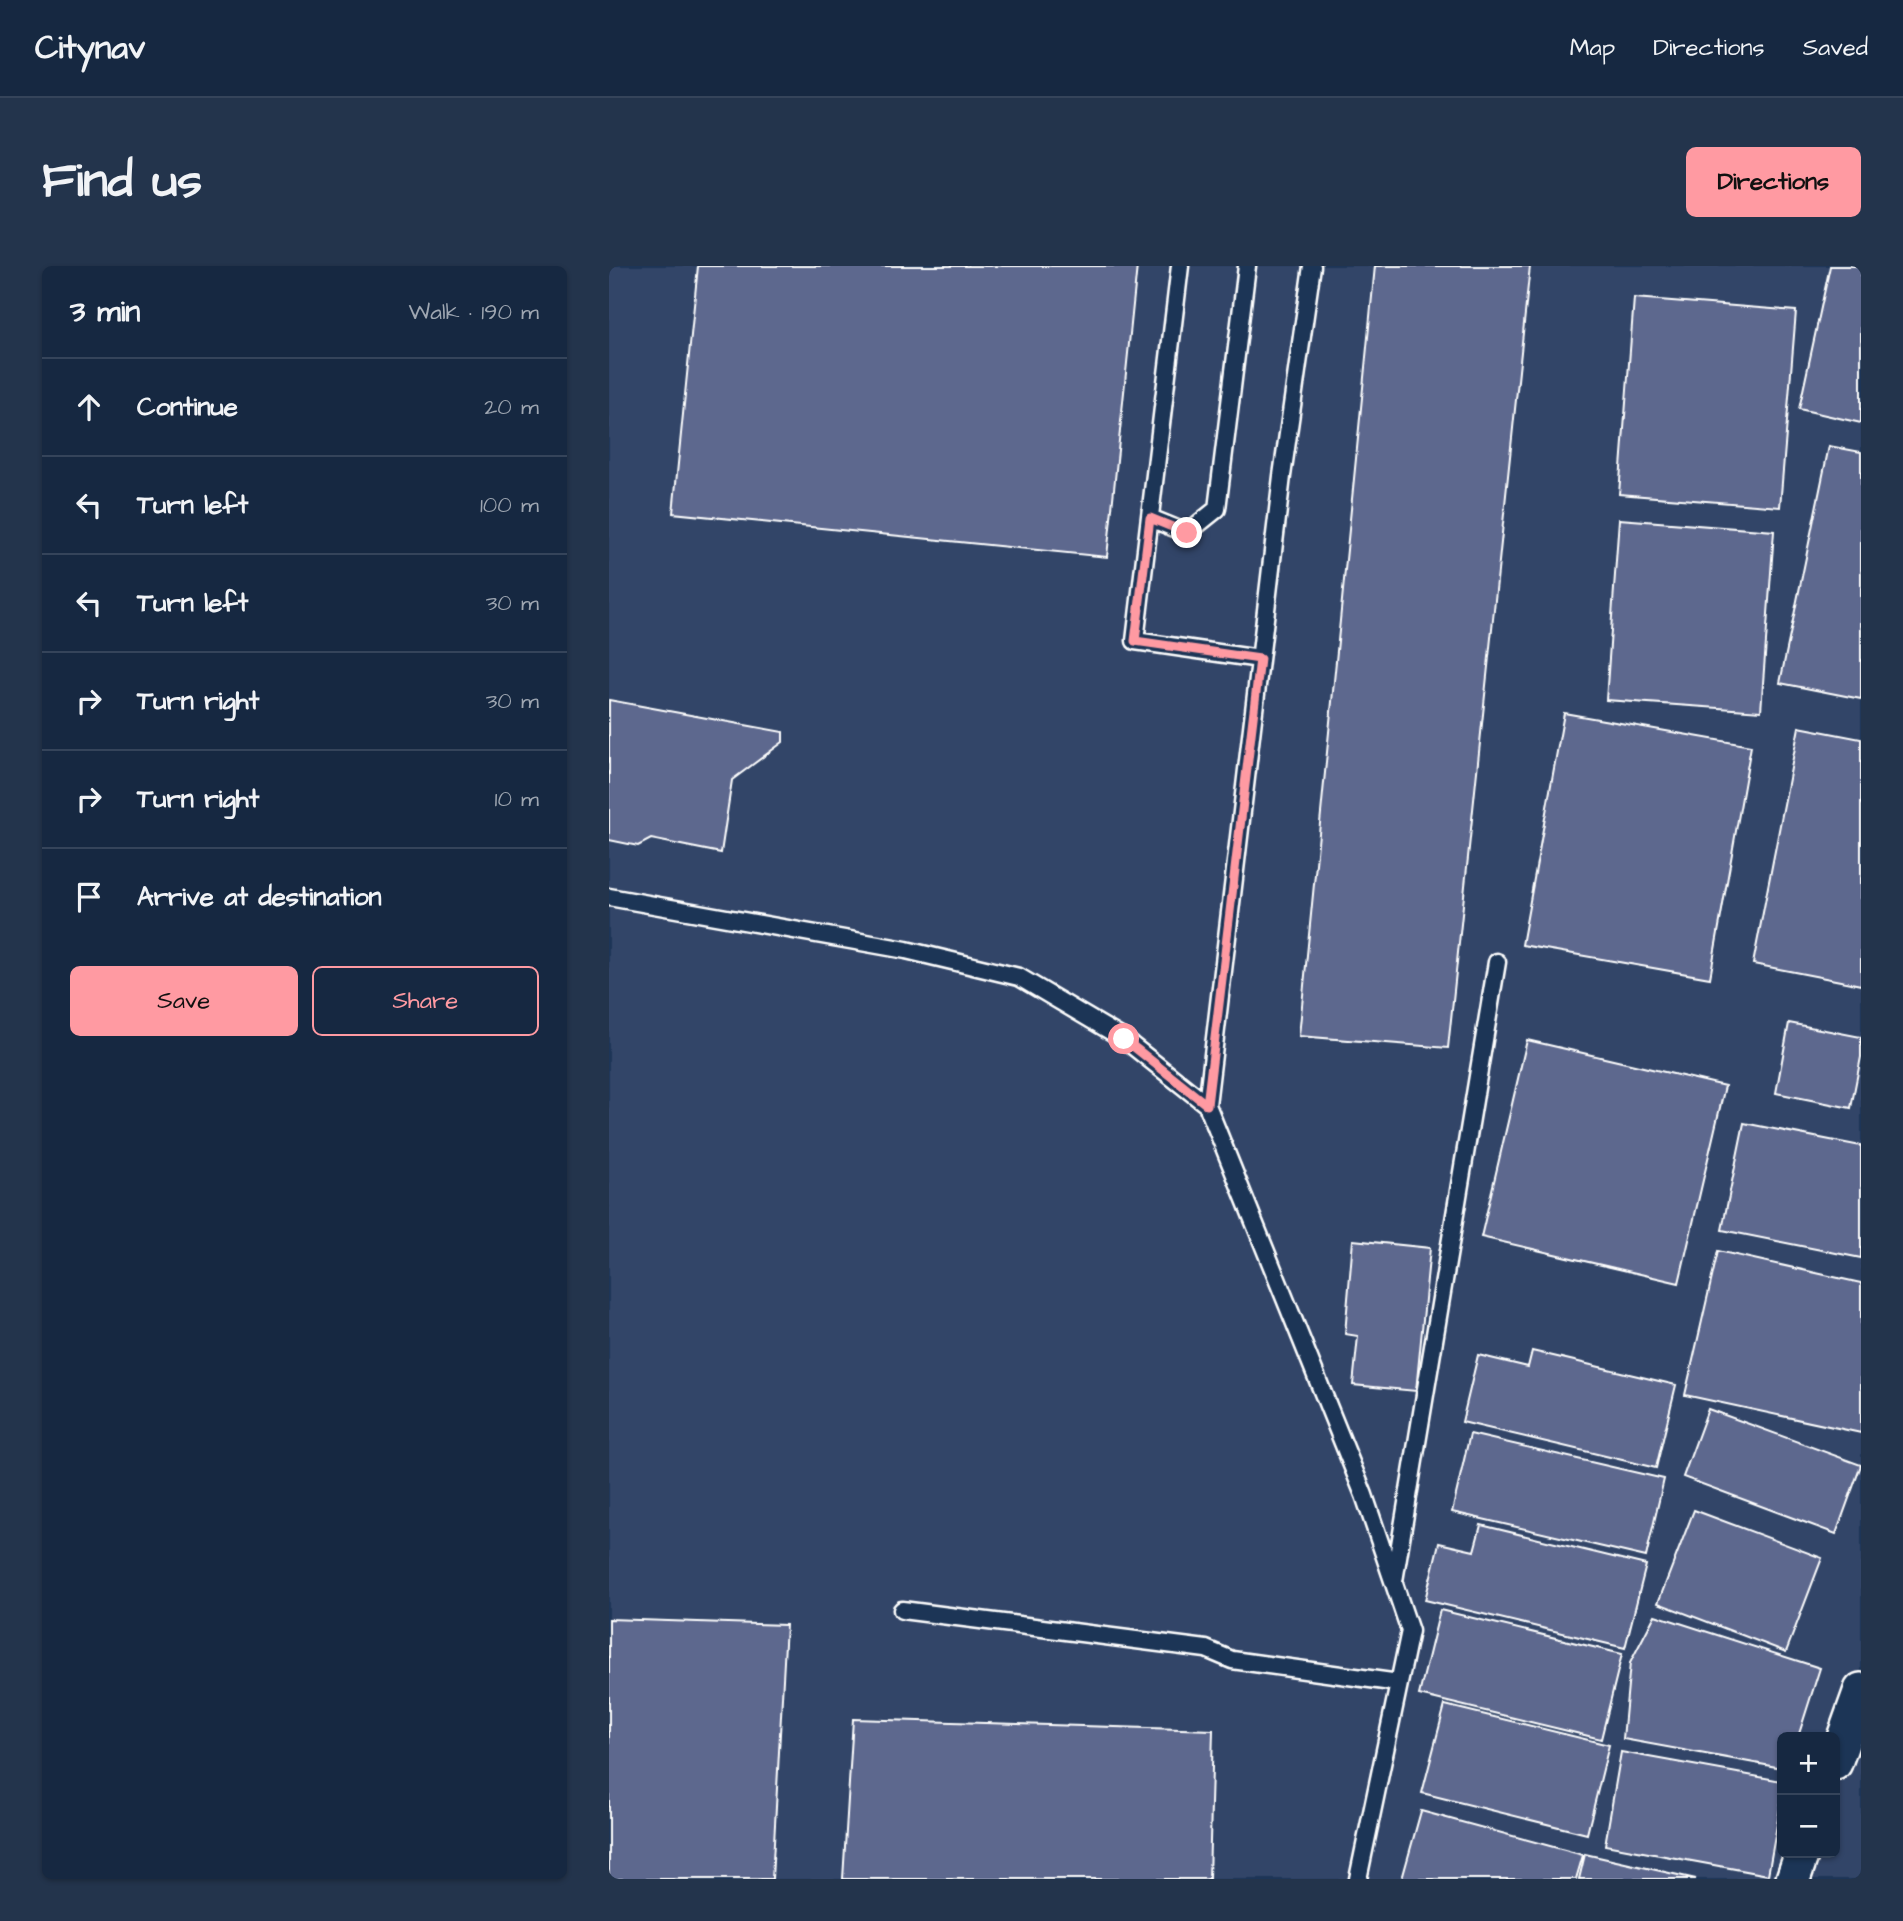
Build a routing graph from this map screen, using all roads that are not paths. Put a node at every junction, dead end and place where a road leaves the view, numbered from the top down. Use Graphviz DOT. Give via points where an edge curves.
graph roads {
  1 [pos="1180,266"];
  2 [pos="1248,266"];
  3 [pos="1312,266"];
  4 [pos="1150,518"];
  5 [pos="1260,659"];
  6 [pos="609,897"];
  7 [pos="1497,962"];
  8 [pos="1207,1105"];
  9 [pos="1394,1584"];
  10 [pos="902,1610"];
  11 [pos="1399,1683"];
  12 [pos="1861,1690"];
  13 [pos="1840,1749"];
  14 [pos="1800,1858"];
  15 [pos="1358,1879"];
  16 [pos="1793,1879"];
  1 -- 4 [label="lane"];
  2 -- 4 [label="lane" via="1217,509 1187,533"];
  3 -- 5 [label="lane"];
  4 -- 5 [label="lane" via="1135,641"];
  5 -- 8 [label="lane"];
  6 -- 8 [label="lane" via="906,950 1019,977 1124,1039"];
  7 -- 9 [label="lane"];
  8 -- 9 [label="lane" via="1359,1483"];
  9 -- 11 [label="lane" via="1410,1631"];
  10 -- 11 [label="lane" via="1206,1649 1232,1660"];
  11 -- 15 [label="lane"];
  12 -- 13 [label="street"];
  14 -- 16 [label="street"];
}
